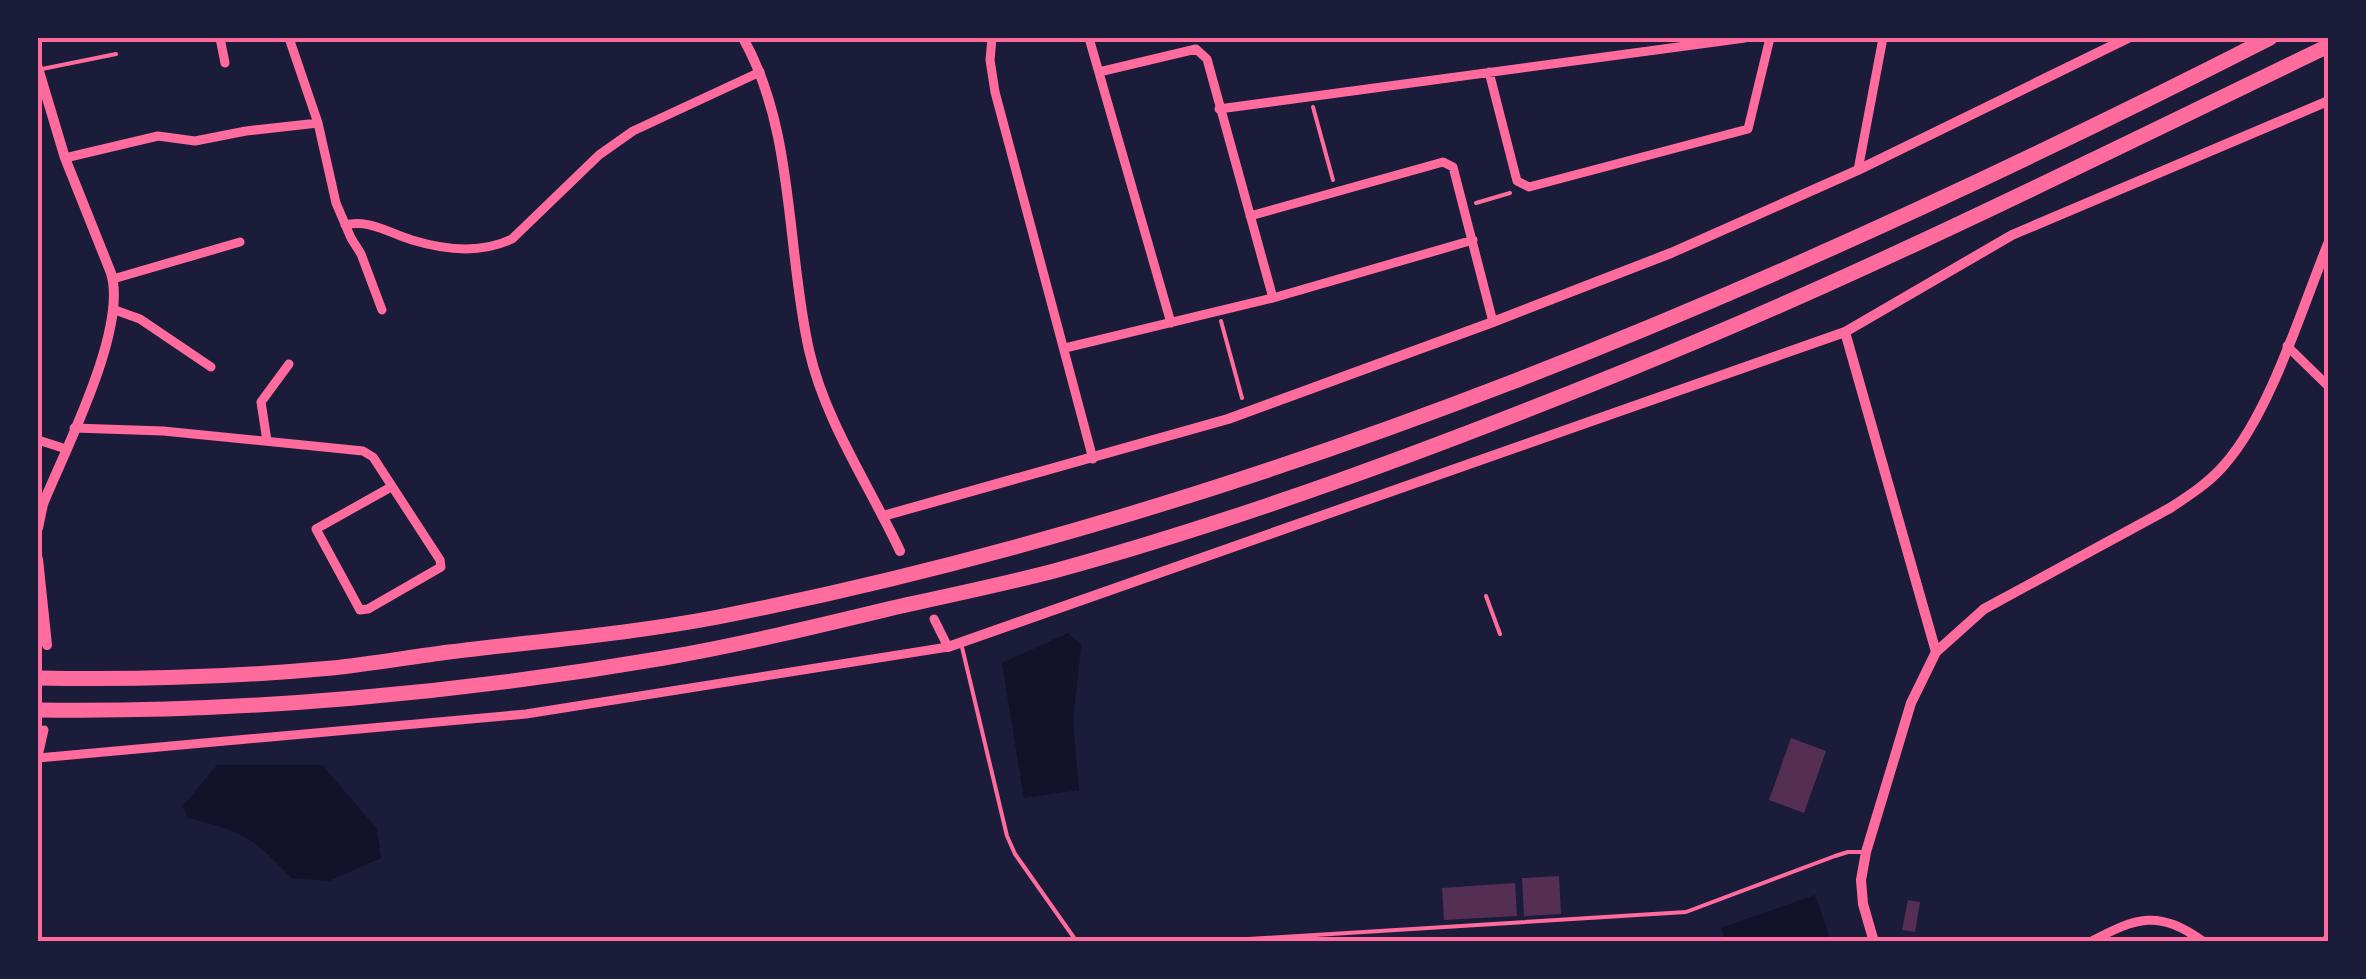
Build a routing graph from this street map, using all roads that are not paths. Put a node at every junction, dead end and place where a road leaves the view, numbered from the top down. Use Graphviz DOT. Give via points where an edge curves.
graph roads {
  1 [pos="220,38"];
  2 [pos="289,38"];
  3 [pos="743,38"];
  4 [pos="992,38"];
  5 [pos="1089,38"];
  6 [pos="1745,38"];
  7 [pos="1770,38"];
  8 [pos="1883,38"];
  9 [pos="2128,38"];
  10 [pos="2270,38"];
  11 [pos="2328,46"];
  12 [pos="116,54"];
  13 [pos="225,63"];
  14 [pos="38,69"];
  15 [pos="760,72"];
  16 [pos="1099,72"];
  17 [pos="1489,72"];
  18 [pos="2328,101"];
  19 [pos="43,106"];
  20 [pos="1219,110"];
  21 [pos="318,123"];
  22 [pos="65,158"];
  23 [pos="1858,170"];
  24 [pos="1250,216"];
  25 [pos="345,225"];
  26 [pos="1473,240"];
  27 [pos="240,242"];
  28 [pos="2328,244"];
  29 [pos="113,280"];
  30 [pos="1272,298"];
  31 [pos="115,310"];
  32 [pos="382,310"];
  33 [pos="1493,322"];
  34 [pos="1171,323"];
  35 [pos="1845,332"];
  36 [pos="2287,346"];
  37 [pos="1065,348"];
  38 [pos="289,364"];
  39 [pos="211,367"];
  40 [pos="2328,386"];
  41 [pos="74,428"];
  42 [pos="38,440"];
  43 [pos="267,441"];
  44 [pos="66,449"];
  45 [pos="1093,459"];
  46 [pos="392,487"];
  47 [pos="884,516"];
  48 [pos="38,528"];
  49 [pos="900,551"];
  50 [pos="38,560"];
  51 [pos="934,619"];
  52 [pos="961,642"];
  53 [pos="47,645"];
  54 [pos="948,647"];
  55 [pos="1936,652"];
  56 [pos="38,674"];
  57 [pos="38,710"];
  58 [pos="44,730"];
  59 [pos="38,757"];
  60 [pos="1866,852"];
  61 [pos="1077,942"];
  62 [pos="1201,942"];
  63 [pos="1874,942"];
  64 [pos="2090,942"];
  65 [pos="2204,942"];
  1 -- 13 [label="street"];
  2 -- 21 [label="street"];
  3 -- 15 [label="street"];
  4 -- 37 [label="street" via="994,92"];
  5 -- 16 [label="street"];
  6 -- 17 [label="street"];
  7 -- 17 [label="street" via="1748,129 1529,188 1517,180"];
  8 -- 23 [label="street"];
  9 -- 23 [label="street"];
  10 -- 56 [label="highway" via="1766,278 1488,392 1255,475 896,578 714,618 334,668 195,677 117,670"];
  11 -- 57 [label="highway" via="1947,230 1628,370 1387,463 1052,571 568,674 315,699"];
  12 -- 14 [label="lane"];
  14 -- 19 [label="street"];
  15 -- 25 [label="street" via="633,131 498,246 462,249 369,224"];
  15 -- 47 [label="street" via="772,110 810,354 835,422"];
  16 -- 20 [label="street" via="1196,49 1208,59"];
  16 -- 34 [label="street"];
  17 -- 20 [label="street"];
  18 -- 35 [label="street" via="2012,235"];
  19 -- 22 [label="street"];
  20 -- 24 [label="street"];
  21 -- 22 [label="street" via="195,141 158,136"];
  21 -- 25 [label="street"];
  22 -- 29 [label="street"];
  23 -- 33 [label="street"];
  24 -- 26 [label="street" via="1443,162 1453,167"];
  24 -- 30 [label="street"];
  25 -- 32 [label="street"];
  26 -- 30 [label="street"];
  26 -- 33 [label="street"];
  27 -- 29 [label="street"];
  28 -- 36 [label="street"];
  29 -- 31 [label="street"];
  30 -- 34 [label="street"];
  31 -- 39 [label="street" via="140,319"];
  31 -- 41 [label="street"];
  33 -- 45 [label="street" via="1246,412"];
  34 -- 37 [label="street"];
  35 -- 52 [label="street"];
  35 -- 55 [label="street"];
  36 -- 40 [label="street"];
  36 -- 55 [label="street" via="2258,417 2224,466 2198,489 1984,609"];
  37 -- 45 [label="street"];
  38 -- 43 [label="street" via="261,402"];
  41 -- 43 [label="street"];
  41 -- 44 [label="street"];
  42 -- 44 [label="street"];
  43 -- 46 [label="street" via="363,451"];
  44 -- 48 [label="street"];
  45 -- 47 [label="street"];
  46 -- 46 [label="street" via="440,567 360,610 316,529"];
  47 -- 49 [label="street"];
  50 -- 53 [label="street"];
  51 -- 54 [label="street"];
  52 -- 54 [label="street"];
  52 -- 61 [label="lane" via="1007,836"];
  54 -- 59 [label="street" via="526,714"];
  55 -- 60 [label="street" via="1911,702"];
  58 -- 59 [label="street"];
  60 -- 62 [label="lane" via="1835,856 1686,912"];
  60 -- 63 [label="street" via="1862,904"];
  64 -- 65 [label="street" via="2144,920 2169,920"];
}
